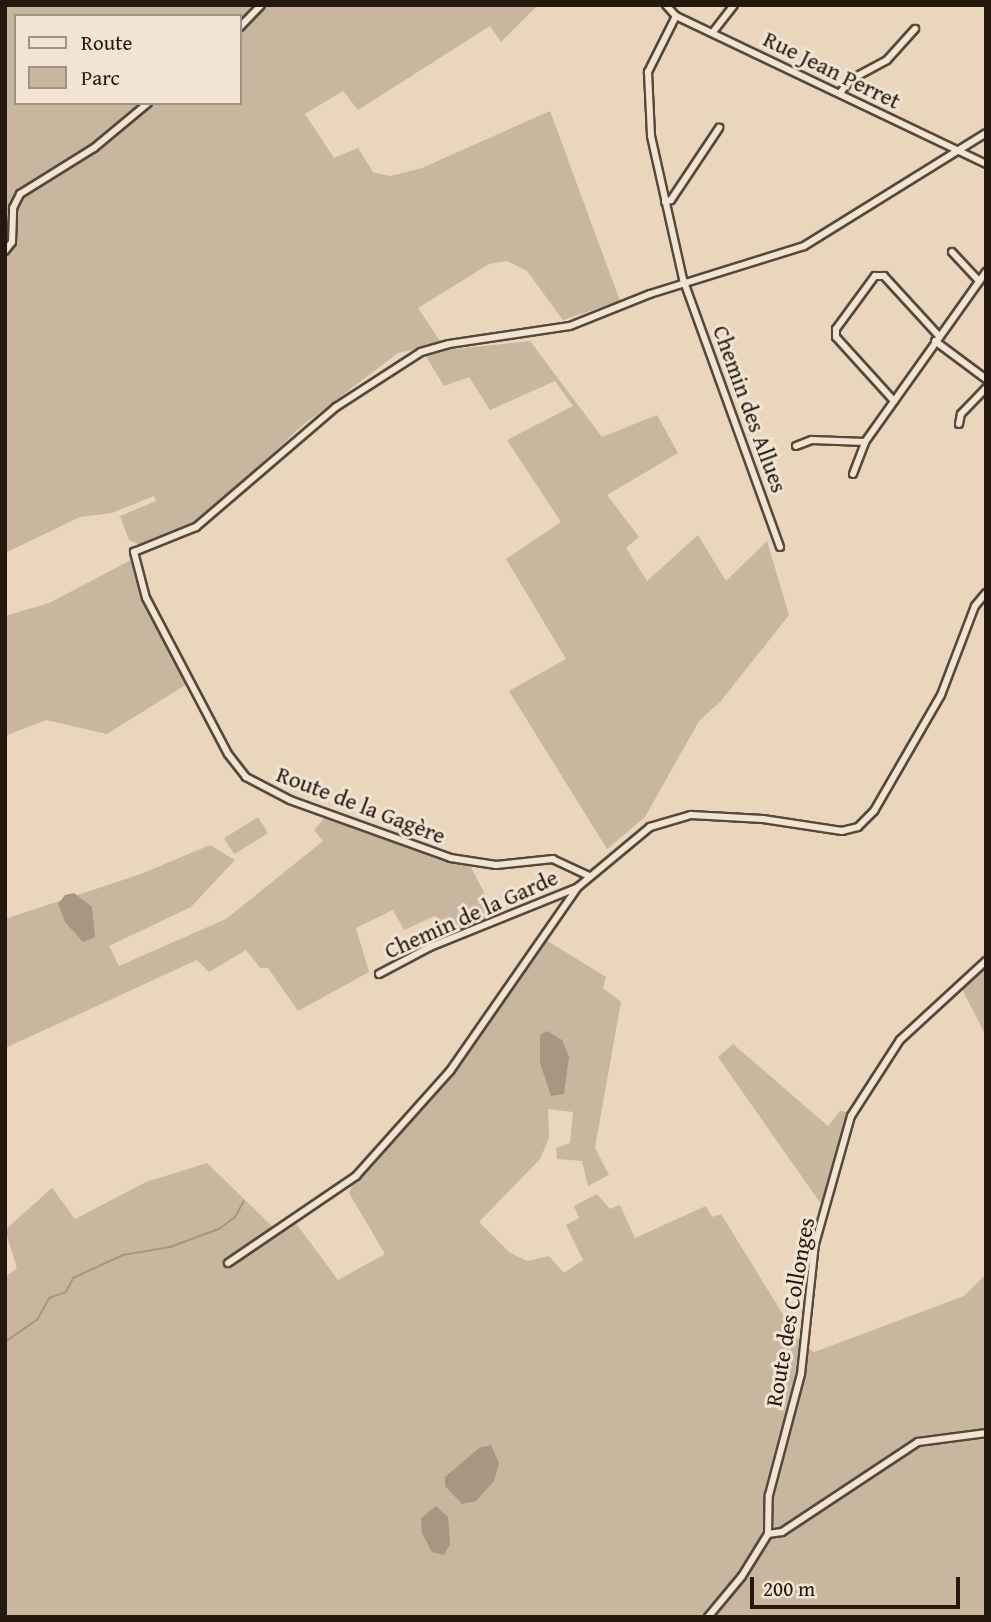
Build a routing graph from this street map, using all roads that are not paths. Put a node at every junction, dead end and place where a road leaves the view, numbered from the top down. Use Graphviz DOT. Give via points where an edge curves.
graph roads {
  1 [pos="261,5"];
  2 [pos="666,5"];
  3 [pos="734,5"];
  4 [pos="676,16"];
  5 [pos="242,25"];
  6 [pos="915,29"];
  7 [pos="713,32"];
  8 [pos="840,93"];
  9 [pos="146,105"];
  10 [pos="719,128"];
  11 [pos="986,133"];
  12 [pos="957,152"];
  13 [pos="986,164"];
  14 [pos="665,202"];
  15 [pos="5,251"];
  16 [pos="952,252"];
  17 [pos="986,272"];
  18 [pos="979,281"];
  19 [pos="686,283"];
  20 [pos="937,339"];
  21 [pos="986,379"];
  22 [pos="986,388"];
  23 [pos="894,401"];
  24 [pos="959,424"];
  25 [pos="865,442"];
  26 [pos="796,446"];
  27 [pos="853,474"];
  28 [pos="780,547"];
  29 [pos="986,593"];
  30 [pos="589,876"];
  31 [pos="578,887"];
  32 [pos="986,961"];
  33 [pos="379,974"];
  34 [pos="228,1263"];
  35 [pos="986,1433"];
  36 [pos="768,1534"];
  37 [pos="708,1617"];
  1 -- 5 [label="street"];
  2 -- 4 [label="street, Rue Jean Perret"];
  3 -- 7 [label="street"];
  4 -- 7 [label="street, Rue Jean Perret"];
  4 -- 14 [label="street, Chemin des Allues" via="648,72 651,136"];
  6 -- 8 [label="street" via="887,61 850,80"];
  7 -- 8 [label="street, Rue Jean Perret"];
  8 -- 12 [label="street, Rue Jean Perret"];
  9 -- 15 [label="street" via="94,148 20,194 13,208 12,242"];
  10 -- 14 [label="street" via="671,201"];
  11 -- 12 [label="street"];
  12 -- 13 [label="street, Rue Jean Perret"];
  12 -- 19 [label="street" via="804,246"];
  14 -- 19 [label="street, Chemin des Allues"];
  16 -- 18 [label="street"];
  17 -- 18 [label="street"];
  18 -- 20 [label="street"];
  19 -- 28 [label="street, Chemin des Allues"];
  19 -- 30 [label="street, Route de la Gagère" via="570,326 422,352 336,407 196,527 134,552 146,598 222,743 246,777 290,800 450,858 496,865 553,859"];
  20 -- 21 [label="street"];
  20 -- 23 [label="street"];
  20 -- 23 [label="street" via="884,276 874,276 836,329 836,337"];
  22 -- 24 [label="street" via="961,414"];
  23 -- 25 [label="street"];
  25 -- 26 [label="street" via="812,440"];
  25 -- 27 [label="street"];
  29 -- 30 [label="street" via="975,606 942,695 874,811 858,827 842,831 763,819 669,818 650,827"];
  30 -- 31 [label="street"];
  31 -- 33 [label="street, Chemin de la Garde" via="430,947"];
  31 -- 34 [label="street" via="450,1071 356,1176"];
  32 -- 36 [label="street, Route des Collonges" via="900,1040 851,1116 815,1244 801,1374 769,1495"];
  35 -- 36 [label="street" via="918,1442 782,1532"];
  36 -- 37 [label="street" via="742,1576"];
}
